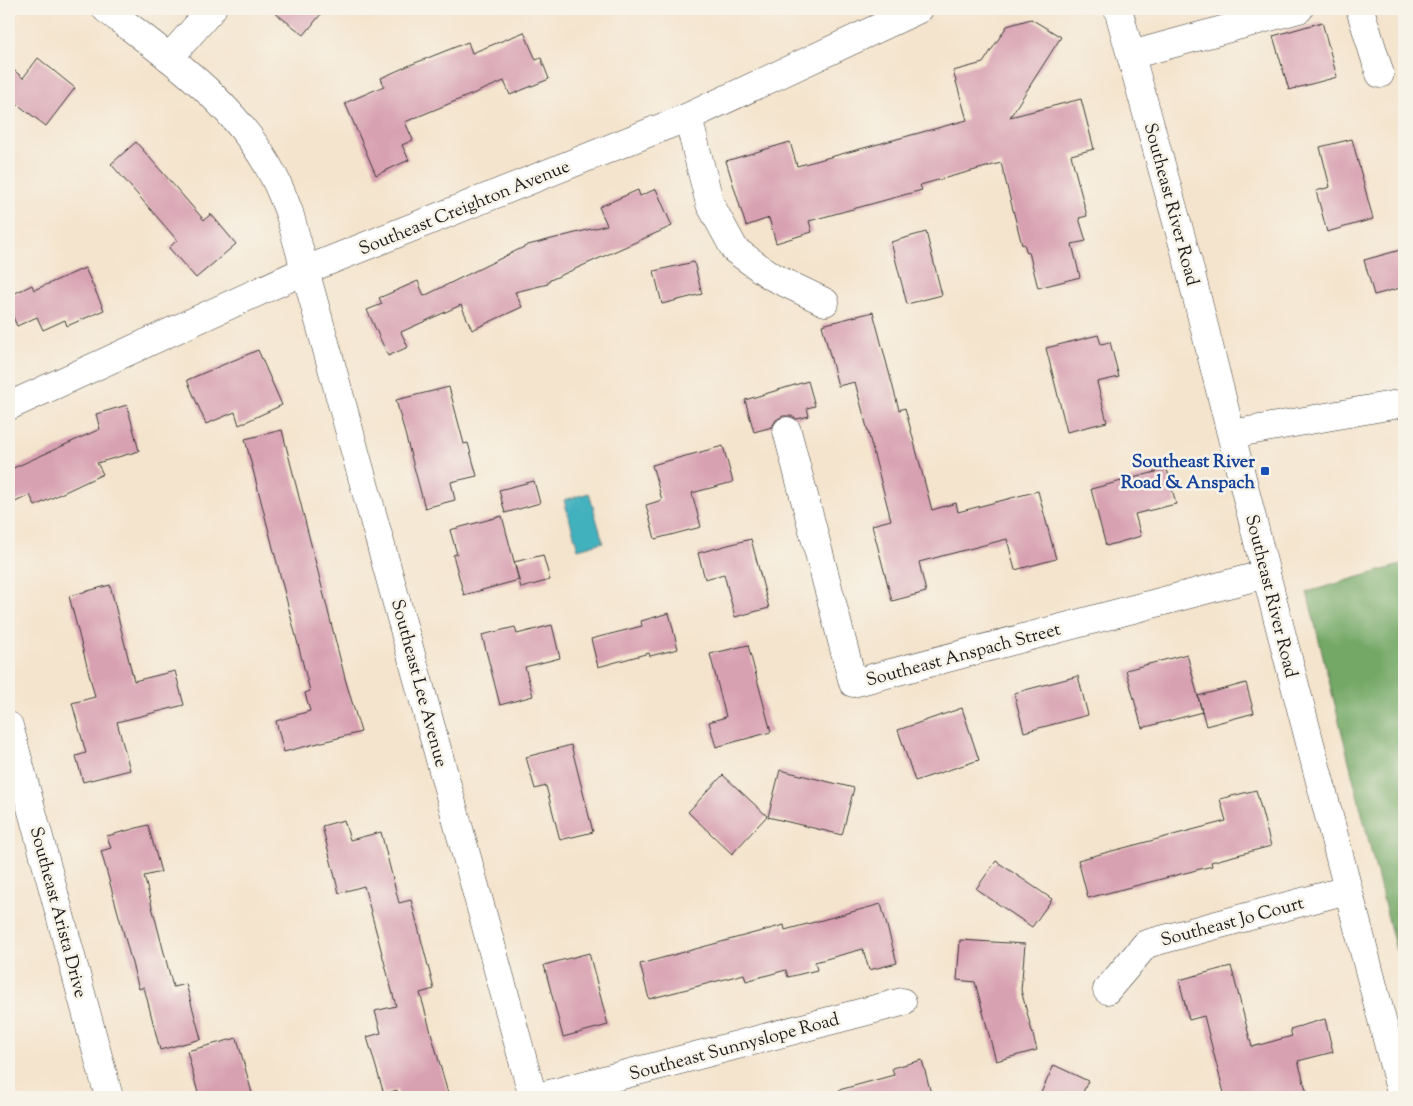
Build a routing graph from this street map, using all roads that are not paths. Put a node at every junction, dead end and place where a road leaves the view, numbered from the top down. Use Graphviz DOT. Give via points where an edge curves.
graph roads {
  1 [pos="106,9"];
  2 [pos="212,9"];
  3 [pos="919,9"];
  4 [pos="1118,9"];
  5 [pos="1299,9"];
  6 [pos="1360,9"];
  7 [pos="1131,55"];
  8 [pos="169,58"];
  9 [pos="1380,74"];
  10 [pos="688,117"];
  11 [pos="306,270"];
  12 [pos="825,302"];
  13 [pos="1404,404"];
  14 [pos="9,406"];
  15 [pos="787,431"];
  16 [pos="1232,434"];
  17 [pos="1266,574"];
  18 [pos="9,726"];
  19 [pos="1347,890"];
  20 [pos="1107,990"];
  21 [pos="902,1002"];
  22 [pos="109,1097"];
  23 [pos="533,1097"];
  24 [pos="538,1097"];
  25 [pos="1402,1097"];
  1 -- 8 [label="street, Southeast Lee Avenue"];
  2 -- 8 [label="street"];
  3 -- 10 [label="street, Southeast Creighton Avenue"];
  4 -- 7 [label="street, Southeast River Road"];
  5 -- 7 [label="street"];
  6 -- 9 [label="street"];
  7 -- 16 [label="street, Southeast River Road"];
  8 -- 11 [label="street, Southeast Lee Avenue" via="225,109 251,140 274,176 289,212"];
  10 -- 11 [label="street, Southeast Creighton Avenue"];
  10 -- 12 [label="street" via="710,204 735,250 771,276"];
  11 -- 14 [label="street, Southeast Creighton Avenue"];
  11 -- 23 [label="street, Southeast Lee Avenue"];
  13 -- 16 [label="street"];
  15 -- 17 [label="street, Southeast Anspach Street" via="853,683"];
  16 -- 17 [label="street, Southeast River Road"];
  17 -- 19 [label="street, Southeast River Road"];
  18 -- 22 [label="street, Southeast Arista Drive"];
  19 -- 20 [label="street, Southeast Jo Court" via="1146,944"];
  19 -- 25 [label="street, Southeast River Road"];
  21 -- 24 [label="street, Southeast Sunnyslope Road"];
}
